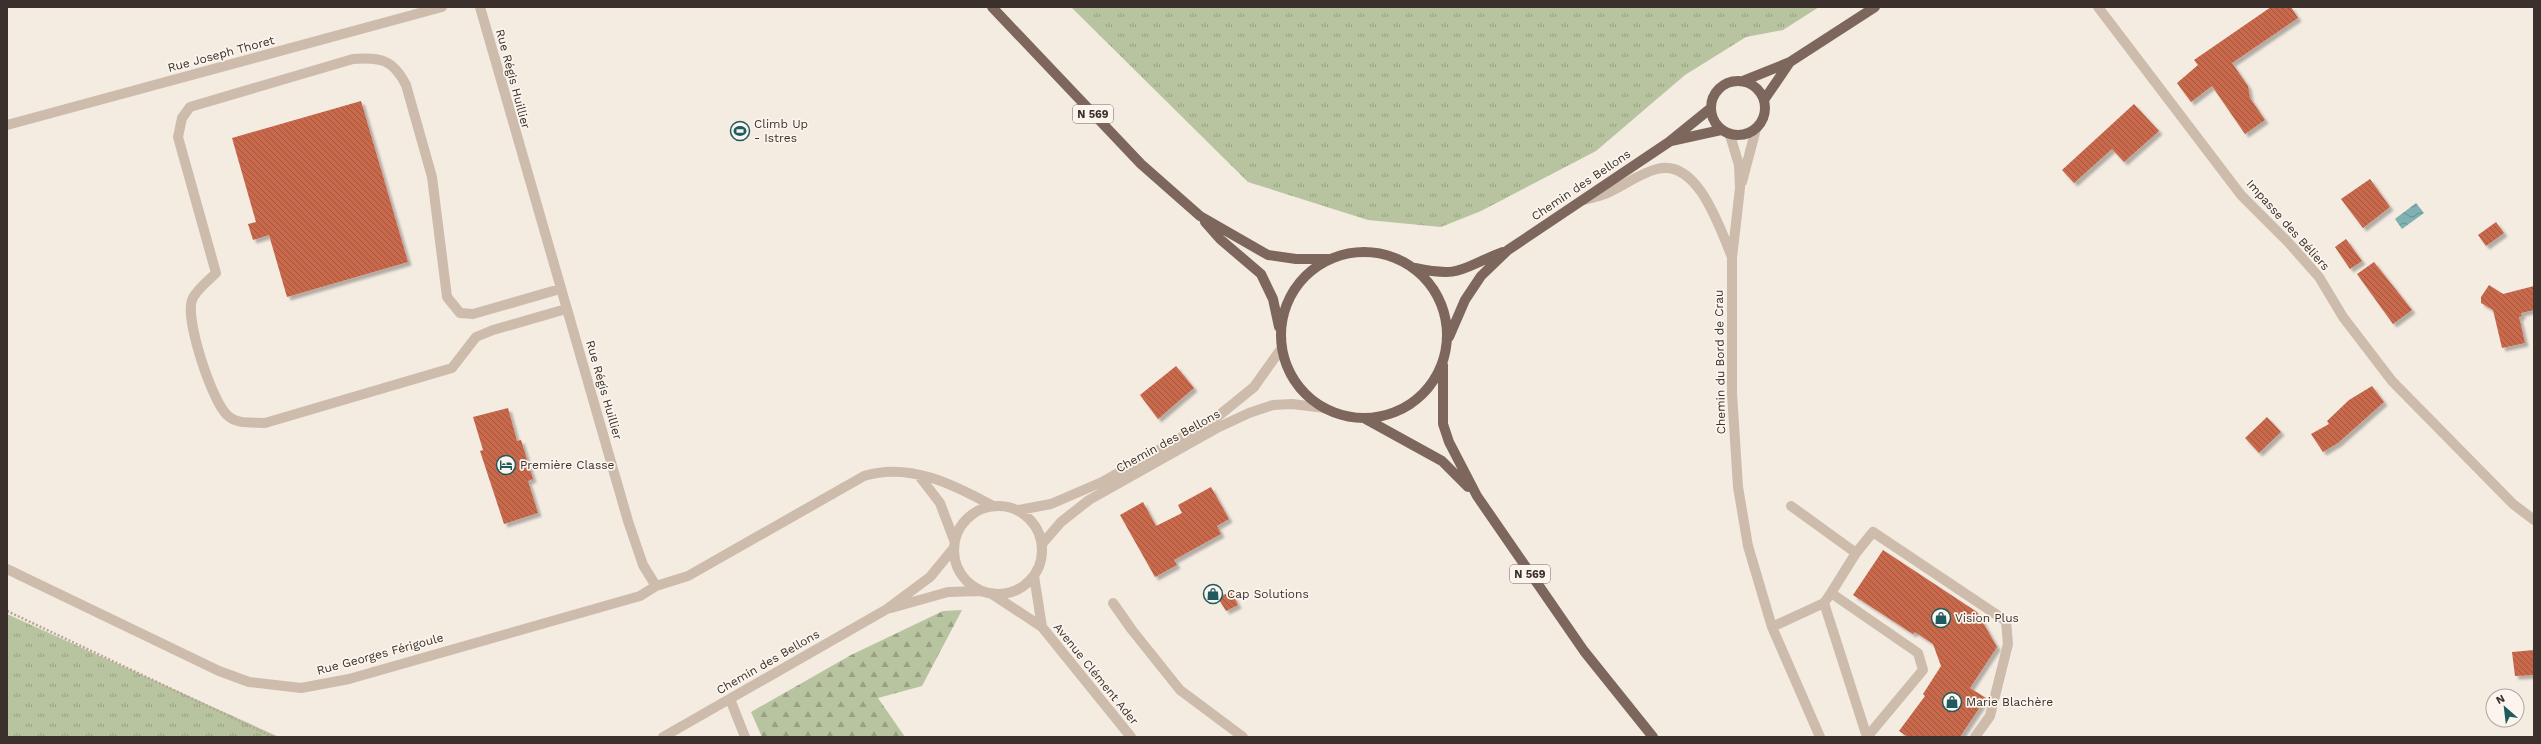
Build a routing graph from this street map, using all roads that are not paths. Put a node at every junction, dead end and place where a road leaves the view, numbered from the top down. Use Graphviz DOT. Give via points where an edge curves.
graph roads {
  1 [pos="442,7"];
  2 [pos="480,7"];
  3 [pos="992,7"];
  4 [pos="1875,7"];
  5 [pos="2098,7"];
  6 [pos="1790,62"];
  7 [pos="1743,82"];
  8 [pos="1764,100"];
  9 [pos="1711,108"];
  10 [pos="7,125"];
  11 [pos="1756,129"];
  12 [pos="1726,132"];
  13 [pos="1669,142"];
  14 [pos="1740,188"];
  15 [pos="1580,201"];
  16 [pos="1200,216"];
  17 [pos="1508,250"];
  18 [pos="1732,258"];
  19 [pos="1329,259"];
  20 [pos="1414,268"];
  21 [pos="560,289"];
  22 [pos="566,309"];
  23 [pos="1280,333"];
  24 [pos="1447,343"];
  25 [pos="1281,349"];
  26 [pos="1443,359"];
  27 [pos="1325,408"];
  28 [pos="1364,418"];
  29 [pos="920,477"];
  30 [pos="1477,496"];
  31 [pos="993,506"];
  32 [pos="1791,506"];
  33 [pos="1019,510"];
  34 [pos="2534,520"];
  35 [pos="954,544"];
  36 [pos="1042,544"];
  37 [pos="1856,553"];
  38 [pos="7,569"];
  39 [pos="1034,576"];
  40 [pos="656,586"];
  41 [pos="981,591"];
  42 [pos="1831,593"];
  43 [pos="992,594"];
  44 [pos="1113,603"];
  45 [pos="1824,603"];
  46 [pos="887,609"];
  47 [pos="1042,627"];
  48 [pos="1772,627"];
  49 [pos="730,699"];
  50 [pos="663,737"];
  51 [pos="745,737"];
  52 [pos="1131,737"];
  53 [pos="1243,737"];
  54 [pos="1653,737"];
  55 [pos="1820,737"];
  56 [pos="1975,737"];
  1 -- 10 [label="street, Rue Joseph Thoret"];
  2 -- 21 [label="street, Rue Régis Huillier"];
  3 -- 16 [label="main road, N 569" via="1141,164"];
  4 -- 6 [label="main road"];
  5 -- 34 [label="street, Impasse des Béliers" via="2241,194 2319,277 2343,317 2392,381 2513,504"];
  6 -- 7 [label="main road"];
  6 -- 8 [label="main road"];
  7 -- 8 [label="main road" via="1756,88"];
  7 -- 9 [label="main road" via="1724,84 1715,95"];
  8 -- 11 [label="main road" via="1765,116"];
  9 -- 12 [label="main road" via="1713,120"];
  9 -- 13 [label="main road, Chemin des Bellons"];
  11 -- 12 [label="main road" via="1748,134"];
  11 -- 14 [label="street"];
  12 -- 13 [label="main road, Chemin des Bellons"];
  12 -- 14 [label="street" via="1739,164"];
  13 -- 15 [label="main road, Chemin des Bellons"];
  14 -- 18 [label="street, Chemin du Bord de Crau"];
  15 -- 17 [label="main road, Chemin des Bellons"];
  15 -- 18 [label="street" via="1605,194 1631,179 1658,168 1682,172 1708,201"];
  16 -- 19 [label="main road, N 569" via="1268,255 1296,260"];
  16 -- 23 [label="main road, N 569" via="1220,239 1261,274 1273,299"];
  17 -- 20 [label="main road, Chemin des Bellons" via="1456,273"];
  17 -- 24 [label="main road, Chemin des Bellons" via="1473,287"];
  18 -- 48 [label="street, Chemin du Bord de Crau" via="1732,394 1738,487 1748,546"];
  19 -- 20 [label="main road" via="1350,252 1373,252 1395,257"];
  19 -- 23 [label="main road" via="1309,272 1294,289 1284,310"];
  20 -- 24 [label="main road" via="1437,294 1443,309"];
  21 -- 22 [label="street, Rue Régis Huillier"];
  21 -- 22 [label="street" via="473,314 460,313 447,297 432,177 406,86 399,72 377,58 353,59 190,107 182,118 178,137 216,273 192,299 190,310 197,346 216,399 228,415 239,422 265,423 452,368 476,337"];
  22 -- 40 [label="street, Rue Régis Huillier" via="628,521 643,565"];
  23 -- 25 [label="main road"];
  24 -- 26 [label="main road"];
  25 -- 27 [label="main road" via="1295,382 1314,402"];
  25 -- 33 [label="street, Chemin des Bellons" via="1254,387 1217,416 1102,482 1051,504"];
  26 -- 28 [label="main road" via="1435,378 1421,395 1392,412"];
  26 -- 30 [label="main road, N 569" via="1443,424 1449,442"];
  27 -- 28 [label="main road" via="1344,416"];
  27 -- 36 [label="street, Chemin des Bellons" via="1292,404 1273,405 1219,427 1089,500 1061,522"];
  28 -- 30 [label="main road, N 569" via="1442,461"];
  29 -- 31 [label="street" via="940,480"];
  29 -- 35 [label="street" via="940,503"];
  29 -- 40 [label="street" via="895,470 864,476 688,576"];
  30 -- 54 [label="main road, N 569" via="1584,651"];
  31 -- 33 [label="street"];
  31 -- 35 [label="street" via="968,517 959,528"];
  32 -- 37 [label="street"];
  33 -- 36 [label="street" via="1038,530"];
  35 -- 41 [label="street" via="957,568 963,578"];
  35 -- 46 [label="street, Chemin des Bellons" via="930,577"];
  36 -- 39 [label="street" via="1040,566"];
  37 -- 42 [label="street"];
  37 -- 56 [label="street" via="1873,532 2006,622 2008,644 1990,716"];
  38 -- 40 [label="street, Rue Georges Férigoule" via="219,671 249,682 301,688 349,679 640,596"];
  39 -- 43 [label="street" via="1016,591"];
  39 -- 47 [label="street, Avenue Clément Ader"];
  41 -- 43 [label="street"];
  41 -- 46 [label="street, Chemin des Bellons" via="948,592"];
  42 -- 45 [label="street"];
  42 -- 45 [label="street" via="1918,653 1923,670 1867,737"];
  43 -- 47 [label="street, Avenue Clément Ader"];
  44 -- 53 [label="street" via="1180,690"];
  45 -- 48 [label="street"];
  46 -- 49 [label="street, Chemin des Bellons"];
  47 -- 52 [label="street, Avenue Clément Ader"];
  48 -- 55 [label="street, Chemin du Bord de Crau"];
  49 -- 50 [label="street, Chemin des Bellons"];
  49 -- 51 [label="street"];
}
